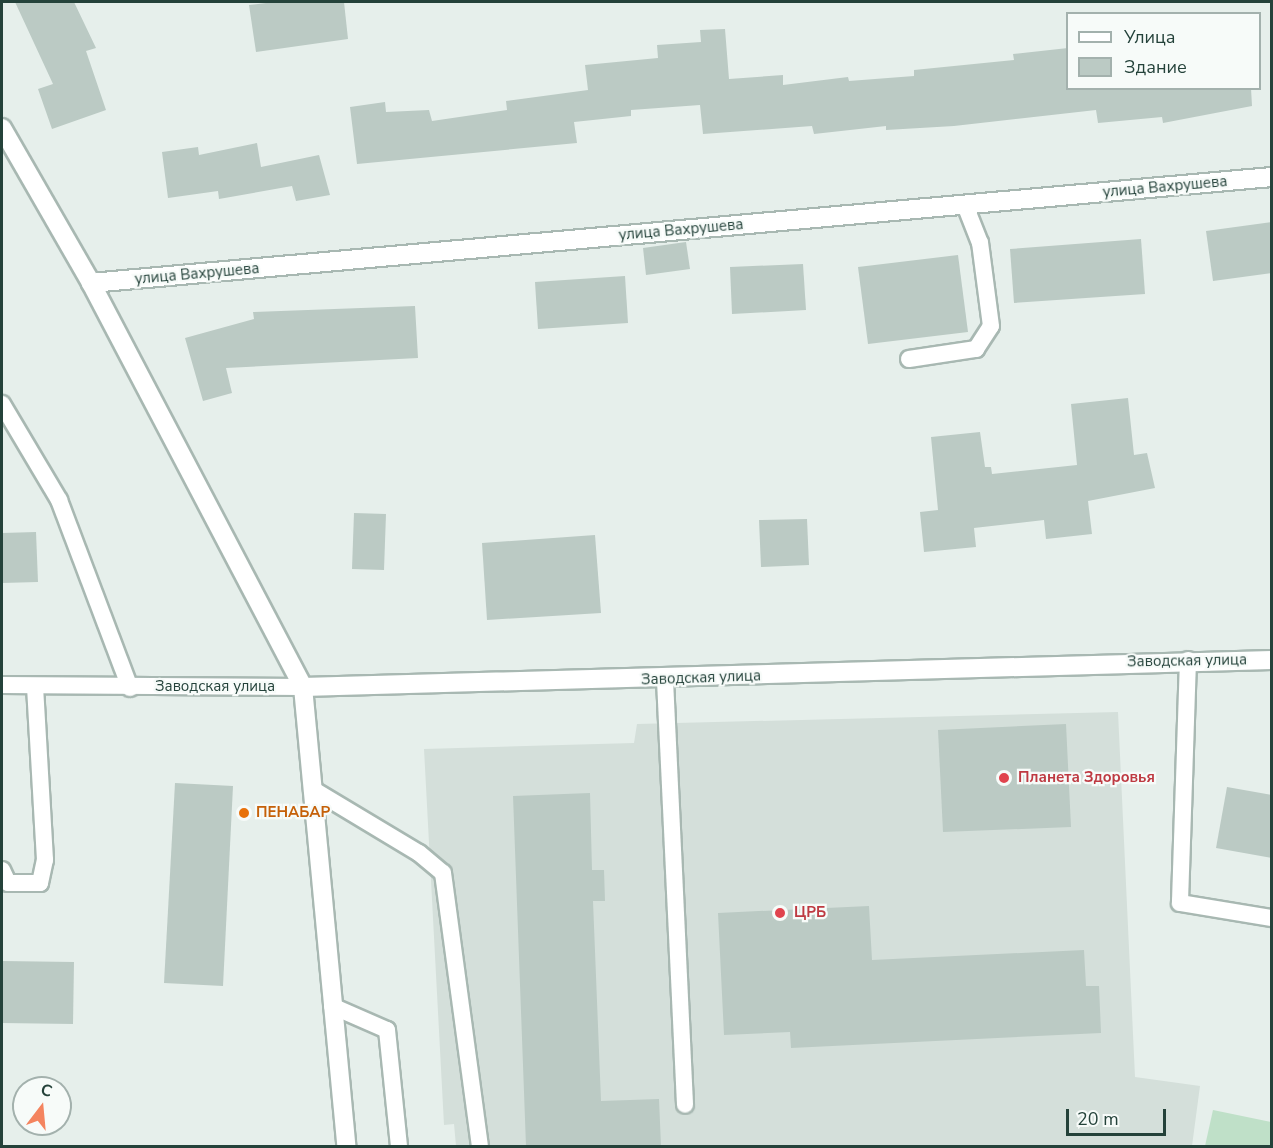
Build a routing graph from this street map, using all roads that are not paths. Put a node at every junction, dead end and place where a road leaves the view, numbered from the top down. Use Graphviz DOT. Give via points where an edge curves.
graph roads {
  1 [pos="2,128"];
  2 [pos="1272,177"];
  3 [pos="965,205"];
  4 [pos="91,283"];
  5 [pos="909,359"];
  6 [pos="2,404"];
  7 [pos="1188,660"];
  8 [pos="1272,660"];
  9 [pos="665,680"];
  10 [pos="2,685"];
  11 [pos="35,686"];
  12 [pos="303,687"];
  13 [pos="130,688"];
  14 [pos="314,790"];
  15 [pos="2,870"];
  16 [pos="1272,918"];
  17 [pos="332,1006"];
  18 [pos="685,1105"];
  19 [pos="346,1146"];
  20 [pos="399,1146"];
  21 [pos="480,1146"];
  1 -- 4 [label="street"];
  2 -- 3 [label="street, улица Вахрушева"];
  3 -- 4 [label="street, улица Вахрушева"];
  3 -- 5 [label="lane" via="980,243 991,326 976,349"];
  4 -- 12 [label="street"];
  6 -- 13 [label="lane" via="58,500"];
  7 -- 8 [label="street, Заводская улица"];
  7 -- 9 [label="street, Заводская улица"];
  7 -- 16 [label="lane" via="1180,903"];
  9 -- 12 [label="street, Заводская улица"];
  9 -- 18 [label="lane"];
  10 -- 11 [label="lane, Заводская улица"];
  11 -- 13 [label="lane, Заводская улица"];
  11 -- 15 [label="lane" via="45,860 40,883 8,883"];
  12 -- 13 [label="lane, Заводская улица"];
  12 -- 14 [label="street"];
  14 -- 17 [label="street"];
  14 -- 21 [label="lane" via="419,853 443,873"];
  17 -- 19 [label="street"];
  17 -- 20 [label="lane" via="387,1030"];
}
